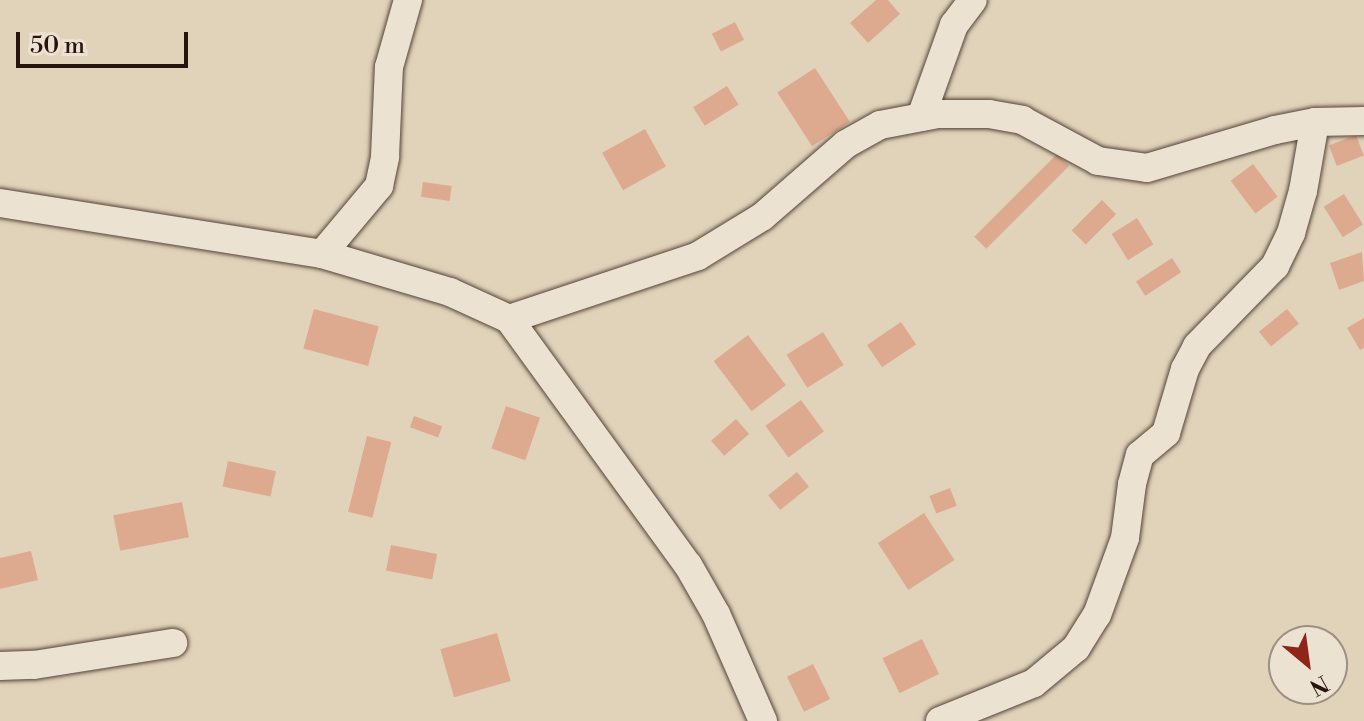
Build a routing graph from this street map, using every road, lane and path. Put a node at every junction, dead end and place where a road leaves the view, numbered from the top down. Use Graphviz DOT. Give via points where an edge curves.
graph roads {
  1 [pos="408,0"];
  2 [pos="973,0"];
  3 [pos="921,117"];
  4 [pos="1347,118"];
  5 [pos="0,203"];
  6 [pos="322,254"];
  7 [pos="509,319"];
  8 [pos="173,643"];
  9 [pos="0,666"];
  10 [pos="763,721"];
  11 [pos="940,721"];
  1 -- 6 [label="street" via="389,67 379,186"];
  2 -- 3 [label="street" via="954,25"];
  3 -- 4 [label="street" via="989,114 1022,120 1098,161 1147,168 1275,130"];
  3 -- 7 [label="street" via="880,125 846,144 762,217 698,256"];
  4 -- 11 [label="street" via="1303,191 1275,266 1197,346 1166,433 1140,455 1125,538 1097,615 1076,648 1034,683"];
  5 -- 6 [label="street"];
  6 -- 7 [label="street" via="450,292"];
  7 -- 10 [label="street" via="688,565 716,614"];
  8 -- 9 [label="street"];
}
